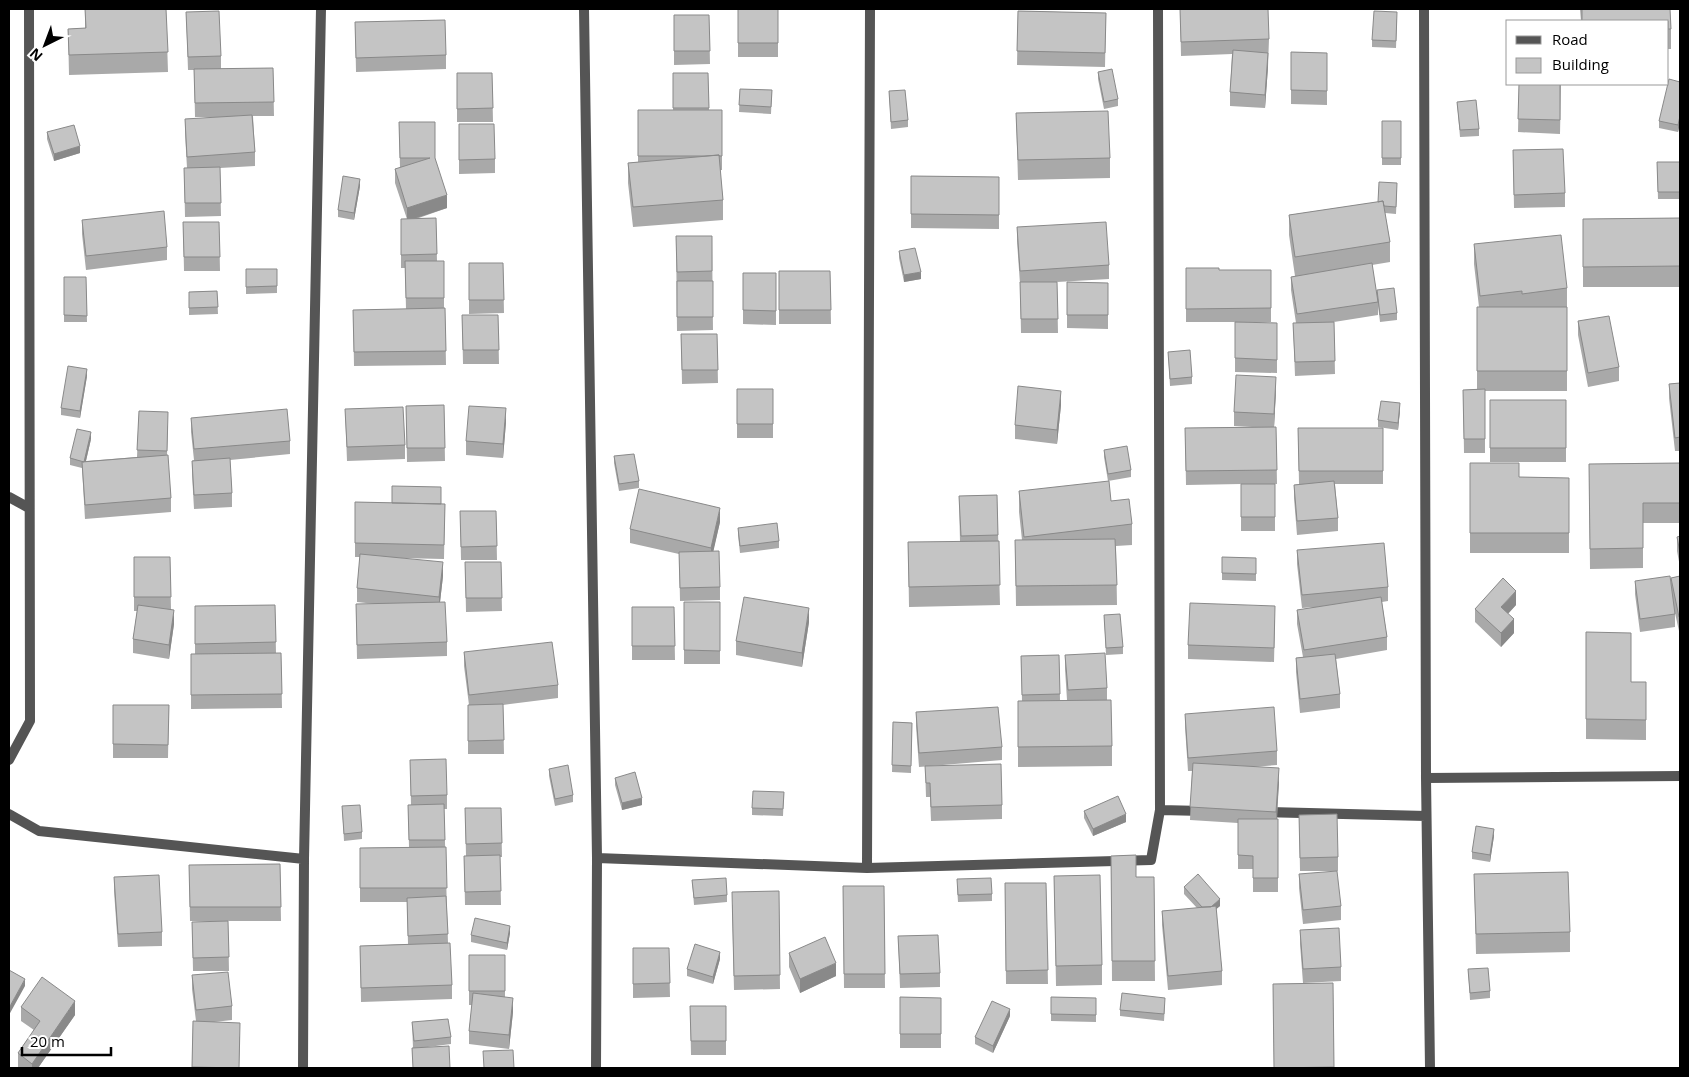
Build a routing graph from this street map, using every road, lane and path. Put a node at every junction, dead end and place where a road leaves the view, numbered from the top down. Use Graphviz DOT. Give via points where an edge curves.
graph roads {
  1 [pos="29,9"];
  2 [pos="320,9"];
  3 [pos="584,9"];
  4 [pos="870,9"];
  5 [pos="1158,9"];
  6 [pos="1424,9"];
  7 [pos="9,497"];
  8 [pos="29,508"];
  9 [pos="9,760"];
  10 [pos="1680,776"];
  11 [pos="1426,778"];
  12 [pos="1160,810"];
  13 [pos="1209,811"];
  14 [pos="1258,812"];
  15 [pos="9,814"];
  16 [pos="1426,816"];
  17 [pos="597,858"];
  18 [pos="304,859"];
  19 [pos="867,868"];
  20 [pos="303,1068"];
  21 [pos="596,1068"];
  22 [pos="1430,1068"];
  1 -- 8 [label="street"];
  2 -- 18 [label="street"];
  3 -- 17 [label="street"];
  4 -- 19 [label="street"];
  5 -- 12 [label="street"];
  6 -- 11 [label="street"];
  7 -- 8 [label="street"];
  8 -- 9 [label="street" via="30,721"];
  10 -- 11 [label="street"];
  11 -- 16 [label="street"];
  12 -- 13 [label="street"];
  12 -- 19 [label="street" via="1151,860"];
  14 -- 16 [label="street"];
  15 -- 18 [label="street" via="39,831"];
  16 -- 22 [label="street"];
  17 -- 19 [label="street"];
  17 -- 21 [label="street"];
  18 -- 20 [label="street"];
}
